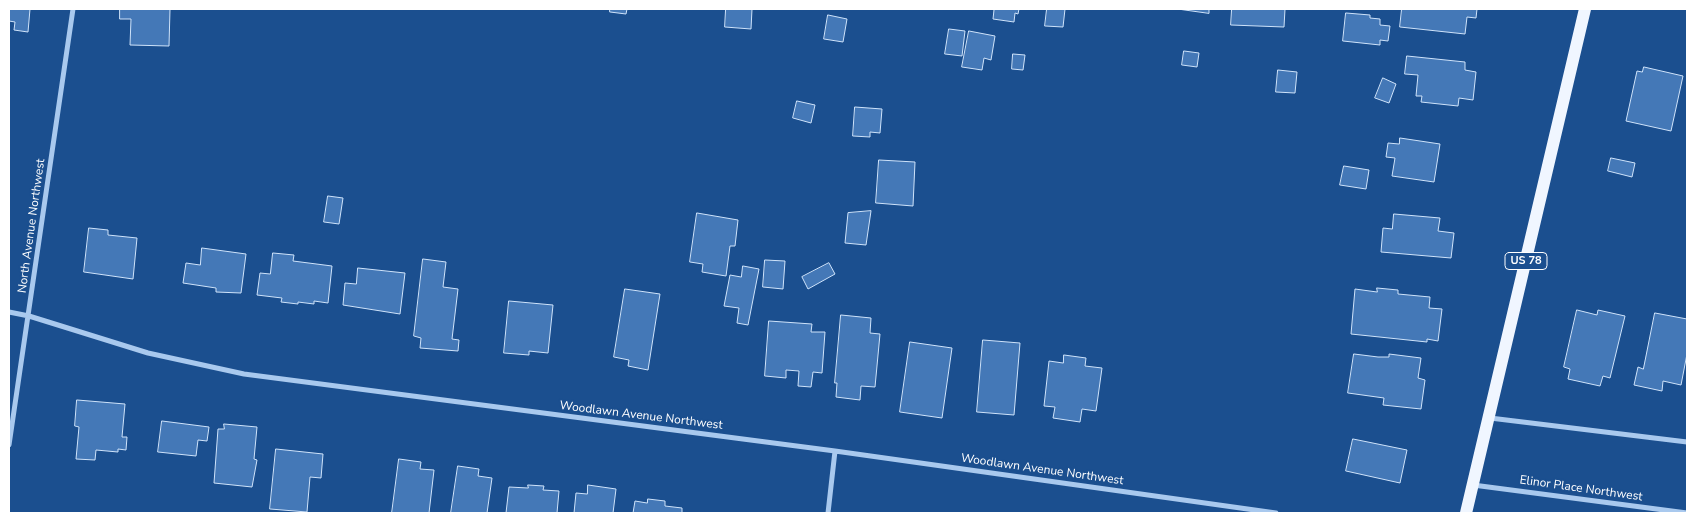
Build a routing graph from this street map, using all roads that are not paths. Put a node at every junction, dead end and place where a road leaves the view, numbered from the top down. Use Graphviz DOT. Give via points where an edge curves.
graph roads {
  1 [pos="73,9"];
  2 [pos="1585,9"];
  3 [pos="9,312"];
  4 [pos="29,316"];
  5 [pos="1490,418"];
  6 [pos="1687,442"];
  7 [pos="9,446"];
  8 [pos="835,451"];
  9 [pos="1472,484"];
  10 [pos="828,513"];
  11 [pos="1276,513"];
  12 [pos="1466,513"];
  13 [pos="1687,513"];
  1 -- 4 [label="street, North Avenue Northwest"];
  2 -- 5 [label="main road, US 78"];
  3 -- 4 [label="street, Woodlawn Avenue Northwest"];
  4 -- 7 [label="street, North Avenue Northwest"];
  4 -- 8 [label="street, Woodlawn Avenue Northwest" via="148,353 244,374"];
  5 -- 6 [label="street"];
  5 -- 9 [label="main road, US 78"];
  8 -- 10 [label="street"];
  8 -- 11 [label="street, Woodlawn Avenue Northwest"];
  9 -- 12 [label="main road, US 78"];
  9 -- 13 [label="street, Elinor Place Northwest"];
}
